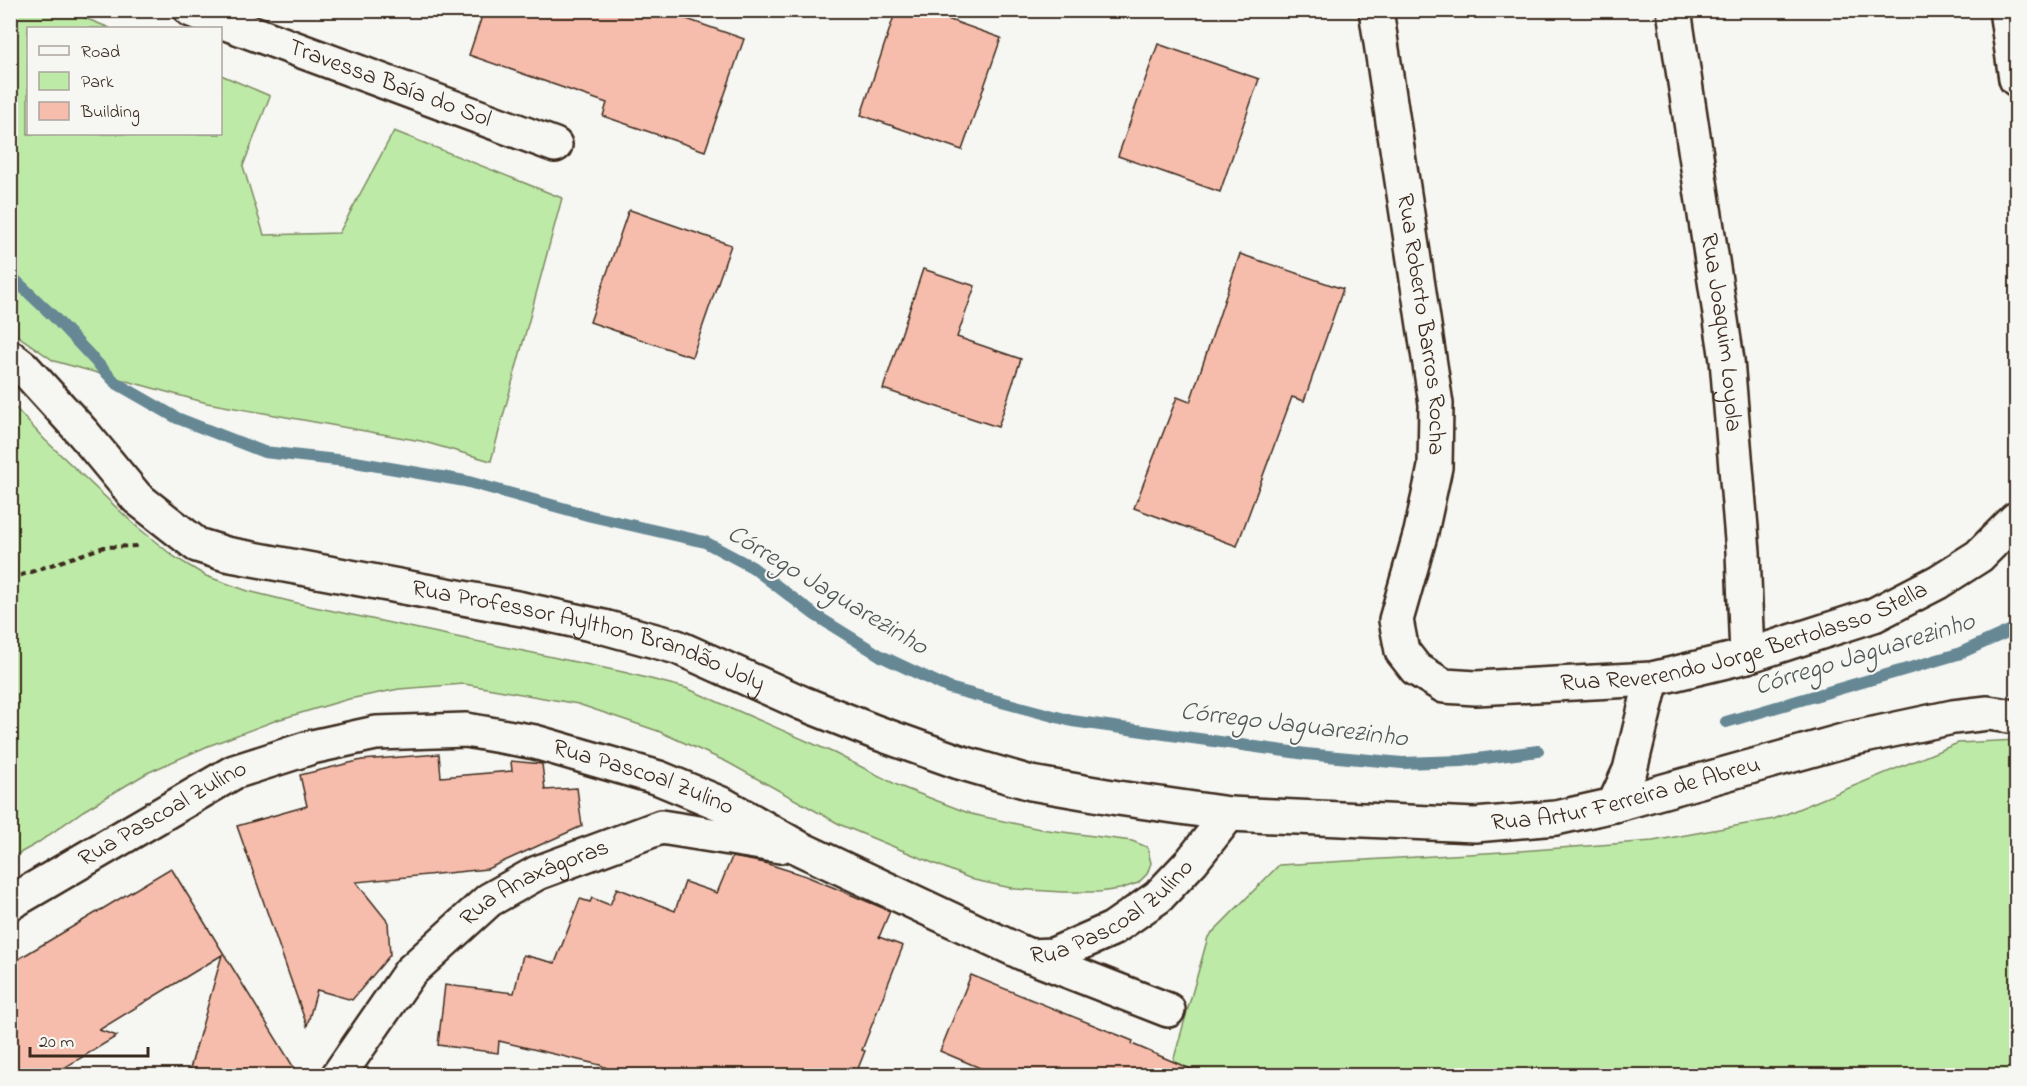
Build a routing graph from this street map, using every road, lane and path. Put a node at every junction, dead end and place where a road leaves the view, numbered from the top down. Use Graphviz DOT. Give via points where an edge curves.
graph roads {
  1 [pos="191,10"];
  2 [pos="1376,10"];
  3 [pos="1674,10"];
  4 [pos="2006,10"];
  5 [pos="2016,79"];
  6 [pos="555,145"];
  7 [pos="10,357"];
  8 [pos="2016,519"];
  9 [pos="139,546"];
  10 [pos="10,579"];
  11 [pos="1747,656"];
  12 [pos="1444,686"];
  13 [pos="1649,694"];
  14 [pos="2016,717"];
  15 [pos="1614,805"];
  16 [pos="1229,814"];
  17 [pos="801,849"];
  18 [pos="10,903"];
  19 [pos="1029,956"];
  20 [pos="1168,1011"];
  21 [pos="338,1076"];
  1 -- 6 [label="street, Travessa Baía do Sol"];
  2 -- 12 [label="street, Rua Roberto Barros Rocha" via="1436,404 1435,467 1396,620 1402,651 1416,669"];
  3 -- 11 [label="street, Rua Joaquim Loyola" via="1727,360 1743,552"];
  4 -- 5 [label="street"];
  7 -- 16 [label="street, Rua Professor Aylthon Brandão Joly" via="137,498 197,545 225,554 604,627 677,647 802,703 959,762 1031,783"];
  8 -- 11 [label="street, Rua Reverendo Jorge Bertolasso Stella" via="1979,556 1874,615"];
  9 -- 10 [label="path" via="104,547"];
  11 -- 13 [label="street, Rua Reverendo Jorge Bertolasso Stella"];
  12 -- 13 [label="street, Rua Reverendo Jorge Bertolasso Stella"];
  13 -- 15 [label="street" via="1630,770"];
  14 -- 15 [label="street, Rua Artur Ferreira de Abreu" via="1988,713 1953,717 1850,739"];
  15 -- 16 [label="street, Rua Artur Ferreira de Abreu" via="1556,818 1475,825"];
  16 -- 19 [label="street, Rua Pascoal Zulino" via="1158,897 1112,929 1053,955"];
  17 -- 18 [label="street, Rua Pascoal Zulino" via="724,805 659,778 535,742 466,730 376,733 312,747 234,772"];
  17 -- 19 [label="street, Rua Pascoal Zulino"];
  17 -- 21 [label="street, Rua Anaxágoras" via="661,827 537,873 489,900 410,972"];
  19 -- 20 [label="street"];
}
